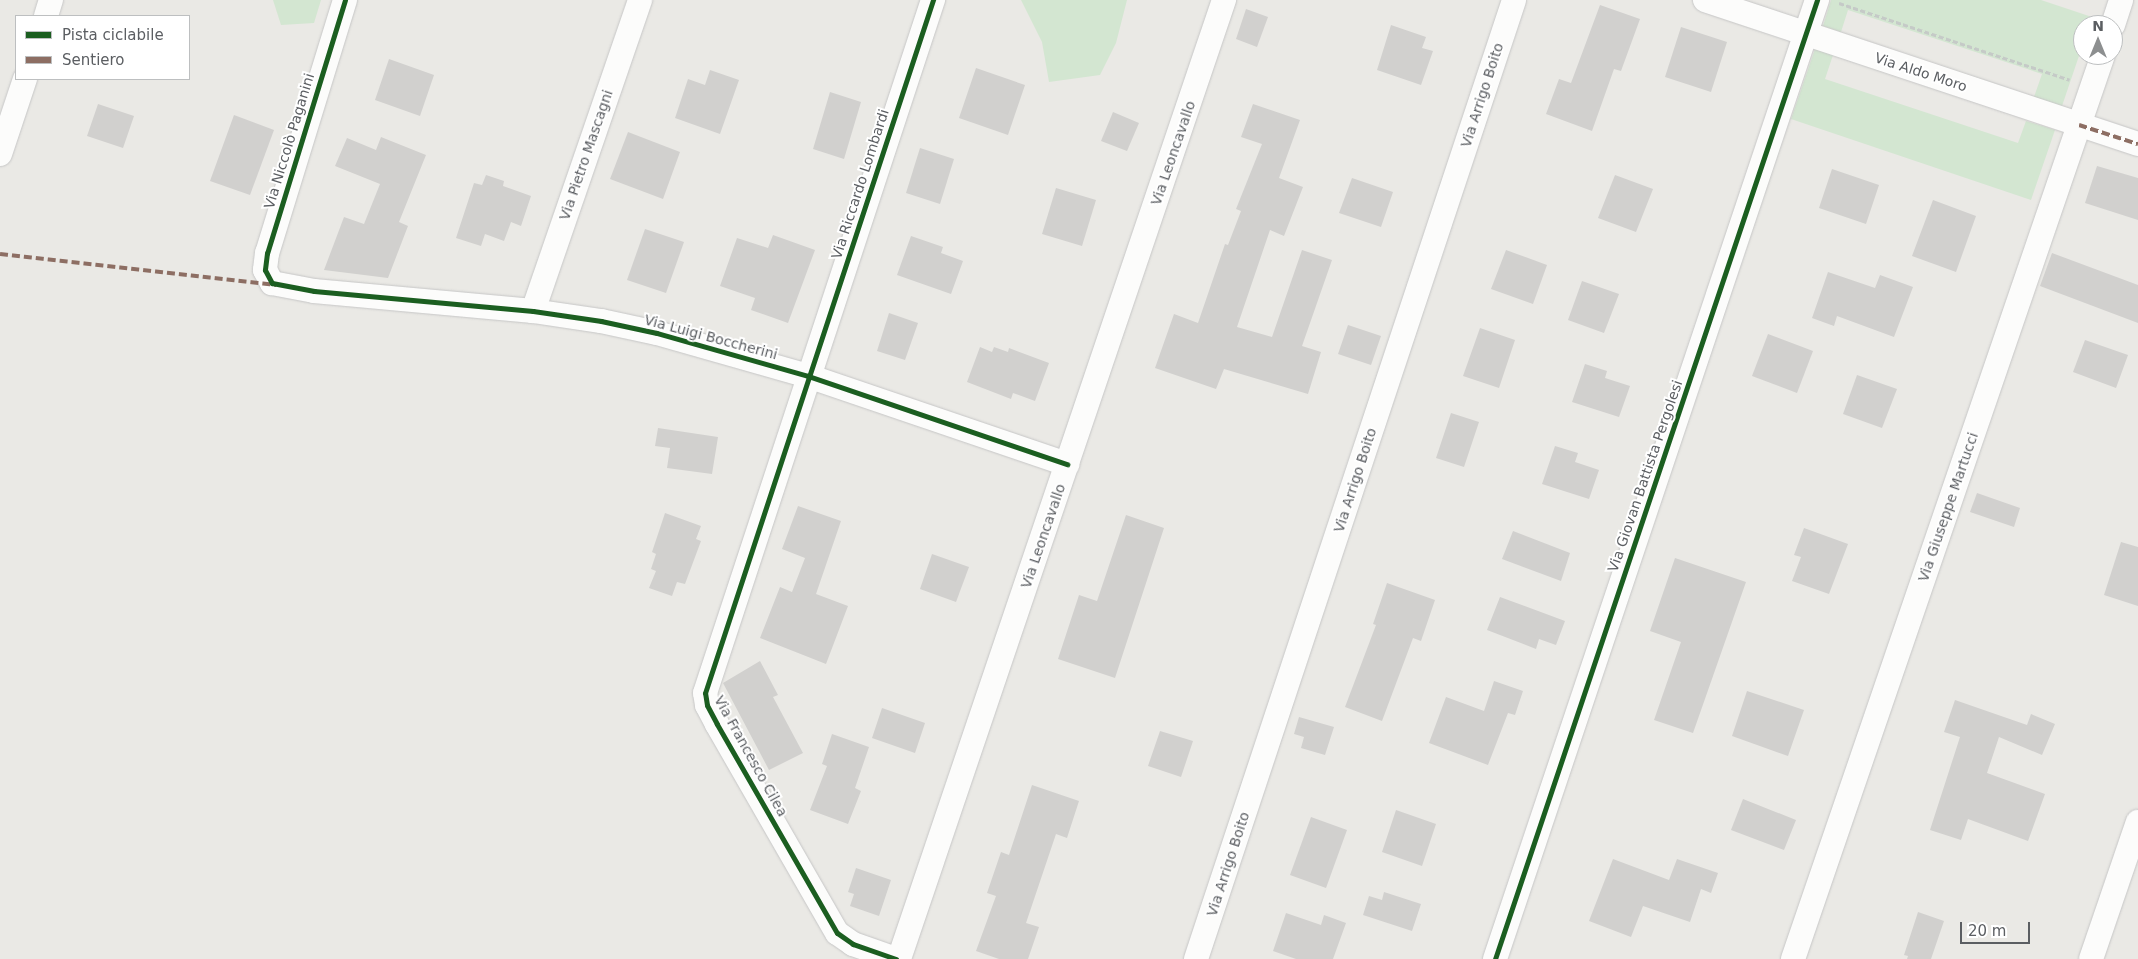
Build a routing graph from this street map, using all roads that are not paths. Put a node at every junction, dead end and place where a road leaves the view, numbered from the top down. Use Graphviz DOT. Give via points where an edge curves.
graph roads {
  1 [pos="51,0"];
  2 [pos="345,0"];
  3 [pos="640,0"];
  4 [pos="932,0"];
  5 [pos="1224,0"];
  6 [pos="1514,0"];
  7 [pos="1705,0"];
  8 [pos="1817,0"];
  9 [pos="2121,0"];
  10 [pos="46,15"];
  11 [pos="2116,15"];
  12 [pos="1806,34"];
  13 [pos="2100,65"];
  14 [pos="25,80"];
  15 [pos="2080,125"];
  16 [pos="2138,144"];
  17 [pos="0,154"];
  18 [pos="277,285"];
  19 [pos="533,311"];
  20 [pos="808,376"];
  21 [pos="1068,464"];
  22 [pos="2138,822"];
  23 [pos="898,959"];
  24 [pos="1196,959"];
  25 [pos="1495,959"];
  26 [pos="1793,959"];
  27 [pos="2091,959"];
  1 -- 10 [label="street"];
  2 -- 18 [label="street, Via Niccolò Paganini" via="266,253 266,275"];
  3 -- 19 [label="street, Via Pietro Mascagni"];
  4 -- 20 [label="street, Via Riccardo Lombardi"];
  5 -- 21 [label="street, Via Leoncavallo"];
  6 -- 24 [label="street, Via Arrigo Boito"];
  7 -- 12 [label="street, Via Aldo Moro"];
  8 -- 12 [label="street, Via Giovan Battista Pergolesi"];
  9 -- 11 [label="street"];
  12 -- 15 [label="street, Via Aldo Moro"];
  12 -- 25 [label="street, Via Giovan Battista Pergolesi"];
  13 -- 15 [label="street, Via Giuseppe Martucci"];
  14 -- 17 [label="street"];
  15 -- 16 [label="street, Via Aldo Moro"];
  15 -- 26 [label="street, Via Giuseppe Martucci"];
  18 -- 19 [label="street, Via Luigi Boccherini"];
  19 -- 20 [label="street, Via Luigi Boccherini" via="657,333"];
  20 -- 21 [label="street, Via Luigi Boccherini"];
  20 -- 23 [label="street, Via Francesco Cilea" via="705,689 705,698 837,933 852,944"];
  21 -- 23 [label="street, Via Leoncavallo"];
  22 -- 27 [label="street"];
}
